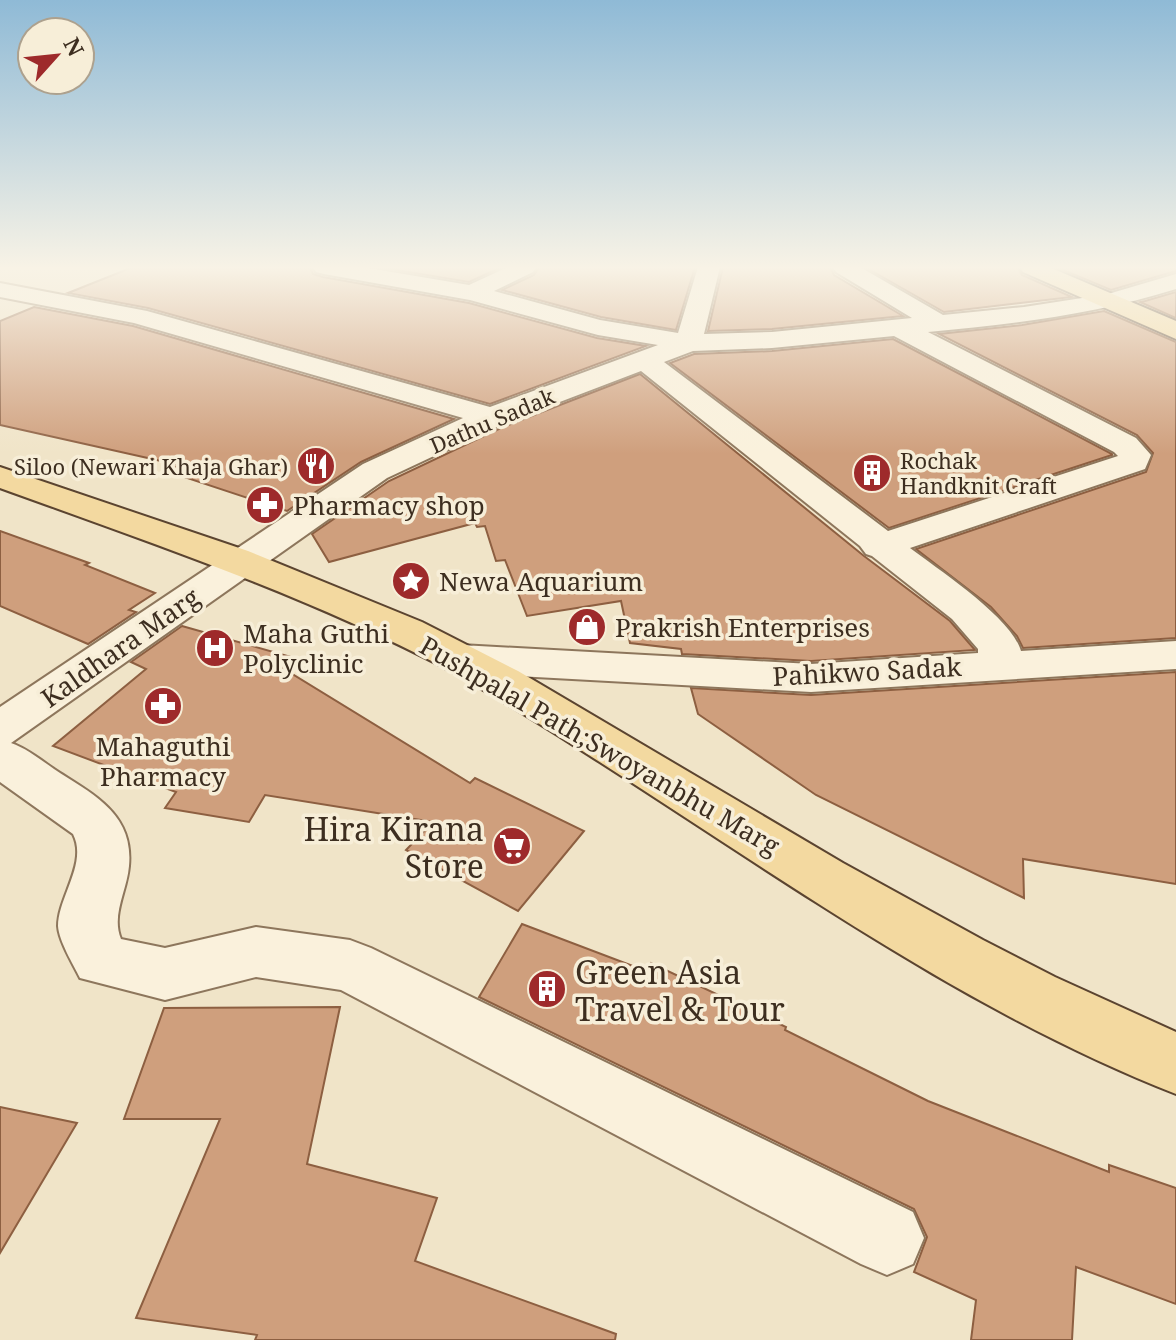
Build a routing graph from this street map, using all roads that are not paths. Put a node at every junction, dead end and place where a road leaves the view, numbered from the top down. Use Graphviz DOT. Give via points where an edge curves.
graph roads {
  1 [pos="185,330"];
  2 [pos="612,330"];
  3 [pos="693,330"];
  4 [pos="883,330"];
  5 [pos="902,330"];
  6 [pos="689,343"];
  7 [pos="643,359"];
  8 [pos="491,417"];
  9 [pos="0,477"];
  10 [pos="879,546"];
  11 [pos="239,563"];
  12 [pos="1176,655"];
  13 [pos="461,659"];
  14 [pos="1000,664"];
  15 [pos="0,730"];
  16 [pos="0,757"];
  17 [pos="1176,1063"];
  18 [pos="887,1238"];
  1 -- 8 [label="street"];
  2 -- 6 [label="street"];
  3 -- 6 [label="street"];
  4 -- 6 [label="street"];
  5 -- 10 [label="street" via="1125,445 1135,455 1133,462"];
  6 -- 7 [label="street, Dathu Sadak"];
  7 -- 8 [label="street, Dathu Sadak"];
  7 -- 10 [label="street"];
  8 -- 11 [label="street, Dathu Sadak" via="375,471"];
  9 -- 11 [label="main road, Pushpalal Path;Swoyanbhu Marg"];
  10 -- 14 [label="street" via="966,610 999,647"];
  11 -- 13 [label="main road, Pushpalal Path;Swoyanbhu Marg"];
  11 -- 15 [label="street, Kaldhara Marg"];
  12 -- 14 [label="street, Pahikwo Sadak"];
  13 -- 14 [label="street, Pahikwo Sadak" via="811,678"];
  13 -- 17 [label="main road, Pushpalal Path;Swoyanbhu Marg" via="966,959"];
  16 -- 18 [label="street" via="91,820 103,841 102,868 87,926 101,960 165,974 256,952 350,966"];
}
